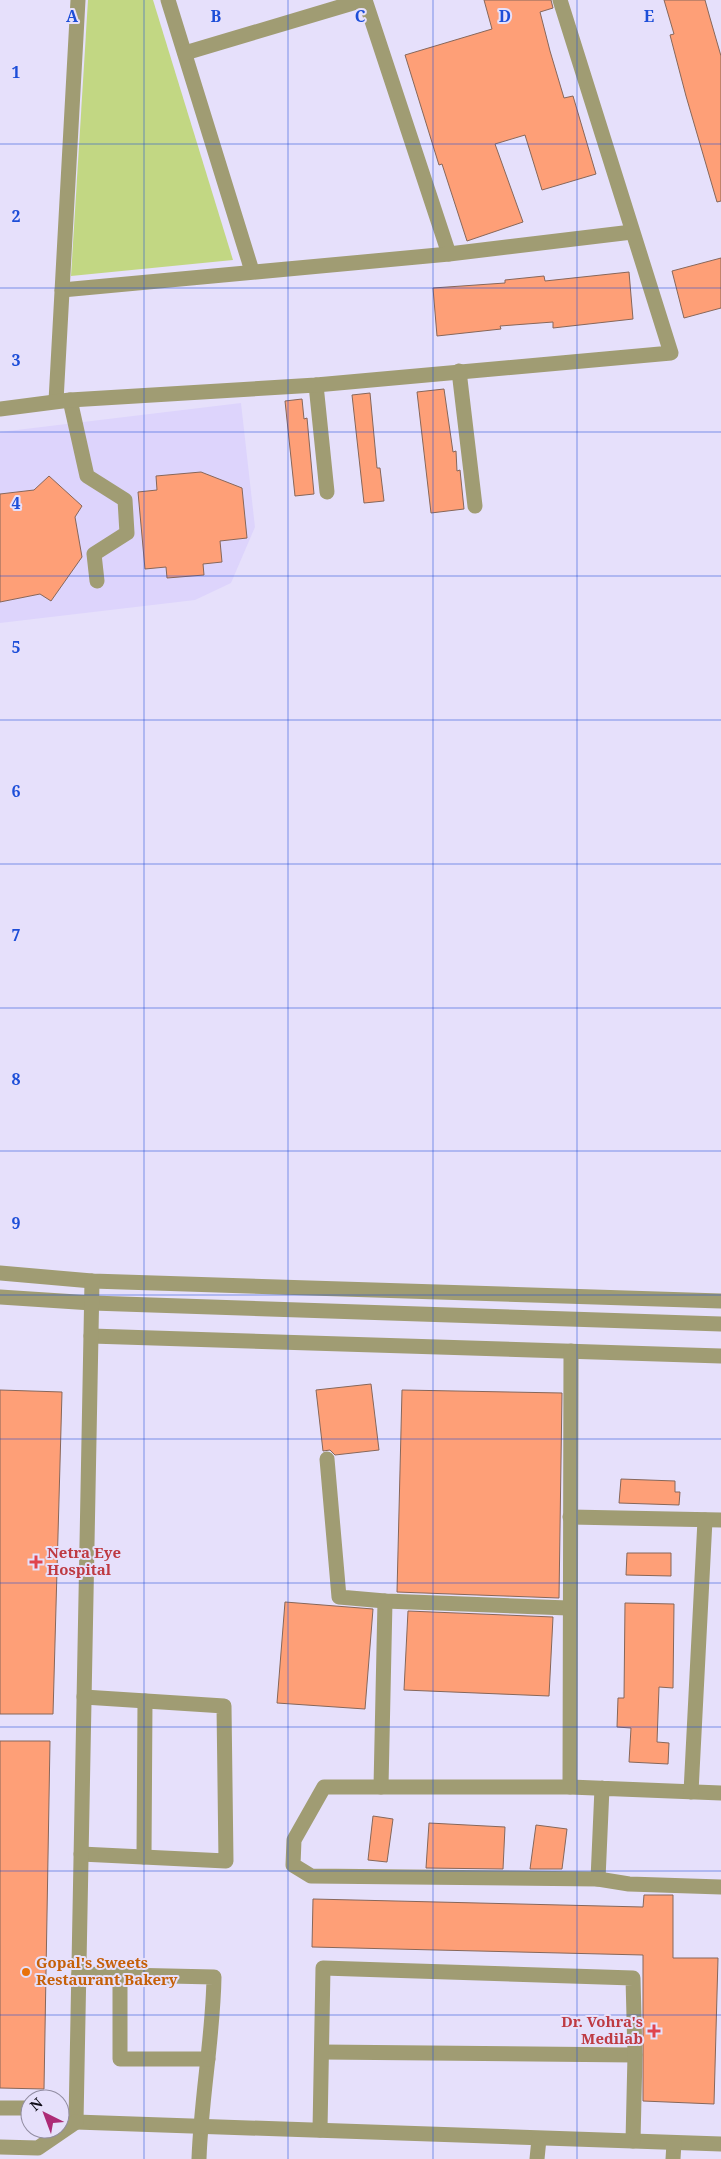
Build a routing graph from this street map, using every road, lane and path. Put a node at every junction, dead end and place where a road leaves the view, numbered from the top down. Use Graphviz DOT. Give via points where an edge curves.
graph roads {
  1 [pos="78,0"];
  2 [pos="168,0"];
  3 [pos="364,0"];
  4 [pos="560,0"];
  5 [pos="185,53"];
  6 [pos="632,232"];
  7 [pos="449,254"];
  8 [pos="252,271"];
  9 [pos="62,290"];
  10 [pos="459,371"];
  11 [pos="316,386"];
  12 [pos="63,400"];
  13 [pos="0,408"];
  14 [pos="327,492"];
  15 [pos="475,506"];
  16 [pos="97,581"];
  17 [pos="0,1273"];
  18 [pos="92,1280"];
  19 [pos="0,1297"];
  20 [pos="721,1301"];
  21 [pos="92,1304"];
  22 [pos="721,1324"];
  23 [pos="91,1336"];
  24 [pos="571,1351"];
  25 [pos="721,1356"];
  26 [pos="327,1459"];
  27 [pos="570,1517"];
  28 [pos="705,1520"];
  29 [pos="721,1520"];
  30 [pos="385,1602"];
  31 [pos="568,1608"];
  32 [pos="84,1697"];
  33 [pos="145,1701"];
  34 [pos="381,1787"];
  35 [pos="570,1787"];
  36 [pos="602,1788"];
  37 [pos="692,1792"];
  38 [pos="721,1793"];
  39 [pos="81,1854"];
  40 [pos="144,1857"];
  41 [pos="598,1879"];
  42 [pos="721,1887"];
  43 [pos="79,1974"];
  44 [pos="120,1975"];
  45 [pos="322,2052"];
  46 [pos="635,2055"];
  47 [pos="208,2059"];
  48 [pos="0,2108"];
  49 [pos="20,2108"];
  50 [pos="70,2120"];
  51 [pos="76,2122"];
  52 [pos="200,2126"];
  53 [pos="320,2130"];
  54 [pos="539,2139"];
  55 [pos="633,2141"];
  56 [pos="674,2143"];
  57 [pos="721,2144"];
  58 [pos="0,2147"];
  59 [pos="199,2159"];
  60 [pos="537,2159"];
  61 [pos="673,2159"];
  1 -- 9 [label="street"];
  2 -- 5 [label="street"];
  3 -- 5 [label="street"];
  3 -- 7 [label="street"];
  4 -- 6 [label="street"];
  5 -- 8 [label="street"];
  6 -- 7 [label="street"];
  6 -- 10 [label="street" via="671,353"];
  7 -- 8 [label="street"];
  8 -- 9 [label="street"];
  9 -- 12 [label="street"];
  10 -- 11 [label="street"];
  10 -- 15 [label="street"];
  11 -- 12 [label="street"];
  11 -- 14 [label="street"];
  12 -- 13 [label="street"];
  12 -- 16 [label="street" via="87,476 122,497 126,503 127,533 94,554"];
  17 -- 18 [label="street"];
  18 -- 20 [label="street"];
  18 -- 21 [label="street"];
  19 -- 21 [label="street"];
  21 -- 22 [label="street"];
  21 -- 23 [label="street"];
  23 -- 24 [label="street"];
  23 -- 32 [label="street"];
  24 -- 25 [label="street"];
  24 -- 27 [label="street"];
  26 -- 30 [label="street" via="339,1597"];
  27 -- 28 [label="street"];
  27 -- 31 [label="street"];
  28 -- 29 [label="street"];
  28 -- 37 [label="street"];
  30 -- 31 [label="street"];
  30 -- 34 [label="street"];
  31 -- 35 [label="street"];
  32 -- 33 [label="street"];
  32 -- 39 [label="street"];
  33 -- 40 [label="street"];
  33 -- 40 [label="street" via="224,1706 226,1861"];
  34 -- 35 [label="street"];
  34 -- 41 [label="street" via="324,1788 294,1840 293,1866 311,1876"];
  35 -- 36 [label="street"];
  36 -- 37 [label="street"];
  36 -- 41 [label="street"];
  37 -- 38 [label="street"];
  39 -- 40 [label="street"];
  39 -- 43 [label="street"];
  41 -- 42 [label="street" via="629,1884"];
  43 -- 44 [label="street"];
  43 -- 51 [label="street"];
  44 -- 47 [label="street" via="120,2059"];
  44 -- 47 [label="street" via="214,1977"];
  45 -- 46 [label="street"];
  45 -- 46 [label="street" via="322,1968 634,1978"];
  45 -- 53 [label="street"];
  46 -- 55 [label="street"];
  47 -- 52 [label="street"];
  48 -- 49 [label="street"];
  50 -- 51 [label="street"];
  51 -- 52 [label="street"];
  51 -- 58 [label="street" via="38,2148"];
  52 -- 53 [label="street"];
  52 -- 59 [label="street"];
  53 -- 54 [label="street"];
  54 -- 55 [label="street"];
  54 -- 60 [label="street"];
  55 -- 56 [label="street"];
  56 -- 57 [label="street"];
  56 -- 61 [label="street"];
}
